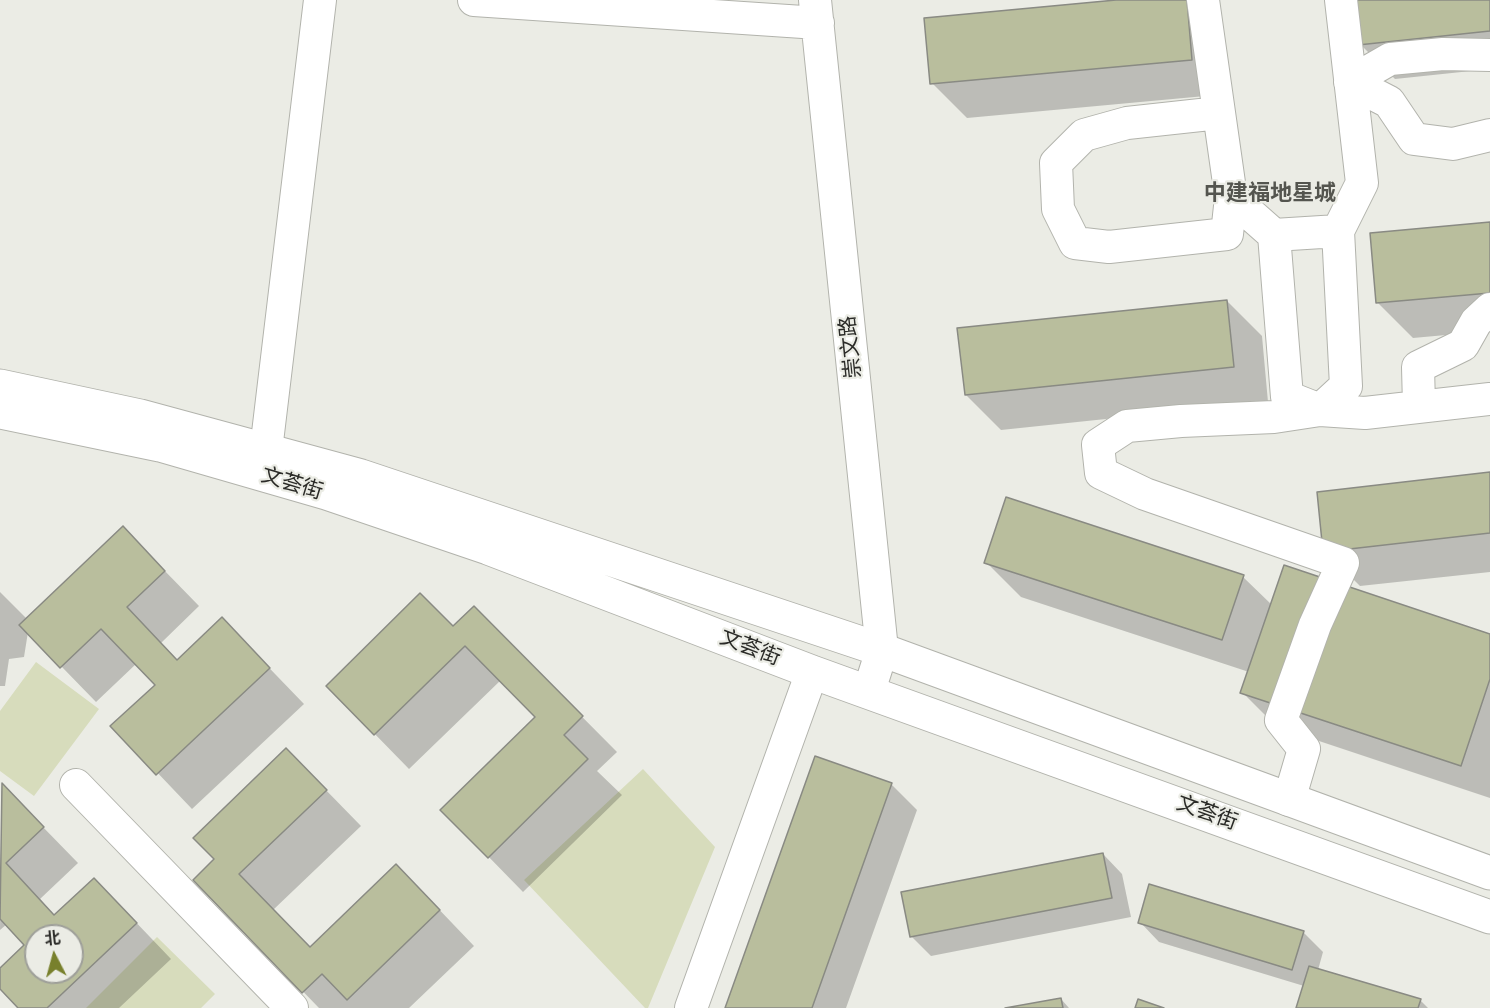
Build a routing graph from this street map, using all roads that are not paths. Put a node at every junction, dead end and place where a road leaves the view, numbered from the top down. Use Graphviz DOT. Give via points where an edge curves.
graph roads {
  1 [pos="320,0"];
  2 [pos="474,0"];
  3 [pos="1203,0"];
  4 [pos="1341,0"];
  5 [pos="816,12"];
  6 [pos="1490,55"];
  7 [pos="1350,82"];
  8 [pos="1219,113"];
  9 [pos="1490,135"];
  10 [pos="1231,197"];
  11 [pos="1338,231"];
  12 [pos="1274,236"];
  13 [pos="1490,309"];
  14 [pos="0,386"];
  15 [pos="1490,399"];
  16 [pos="1419,405"];
  17 [pos="1320,410"];
  18 [pos="0,412"];
  19 [pos="266,450"];
  20 [pos="882,650"];
  21 [pos="812,672"];
  22 [pos="869,692"];
  23 [pos="76,784"];
  24 [pos="1289,800"];
  25 [pos="1490,873"];
  26 [pos="1490,916"];
  27 [pos="292,1008"];
  28 [pos="691,1008"];
  1 -- 19 [label="street"];
  2 -- 5 [label="street"];
  3 -- 8 [label="street"];
  4 -- 7 [label="street"];
  5 -- 20 [label="street, 崇文路"];
  6 -- 7 [label="street" via="1390,59"];
  7 -- 9 [label="street" via="1389,102 1414,139 1453,144"];
  7 -- 11 [label="street" via="1362,183"];
  8 -- 10 [label="street"];
  8 -- 10 [label="street" via="1127,123 1083,135 1056,164 1058,208 1075,243 1109,247 1227,234"];
  10 -- 12 [label="street"];
  11 -- 12 [label="street"];
  11 -- 17 [label="street" via="1346,386"];
  12 -- 17 [label="street" via="1287,398"];
  13 -- 16 [label="street" via="1476,322 1463,345 1418,367"];
  14 -- 19 [label="main road, 文荟街" via="140,416"];
  15 -- 16 [label="street"];
  16 -- 17 [label="street" via="1365,412"];
  17 -- 24 [label="street" via="1274,417 1127,426 1098,445 1101,473 1145,494 1343,563 1281,720 1304,749"];
  18 -- 21 [label="main road, 文荟街" via="160,445 326,494 488,548"];
  19 -- 20 [label="main road, 文荟街" via="372,480"];
  20 -- 22 [label="street, 崇文路"];
  20 -- 24 [label="main road, 文荟街"];
  21 -- 22 [label="main road, 文荟街"];
  21 -- 28 [label="street"];
  22 -- 26 [label="main road, 文荟街"];
  23 -- 27 [label="street"];
  24 -- 25 [label="main road, 文荟街"];
}
